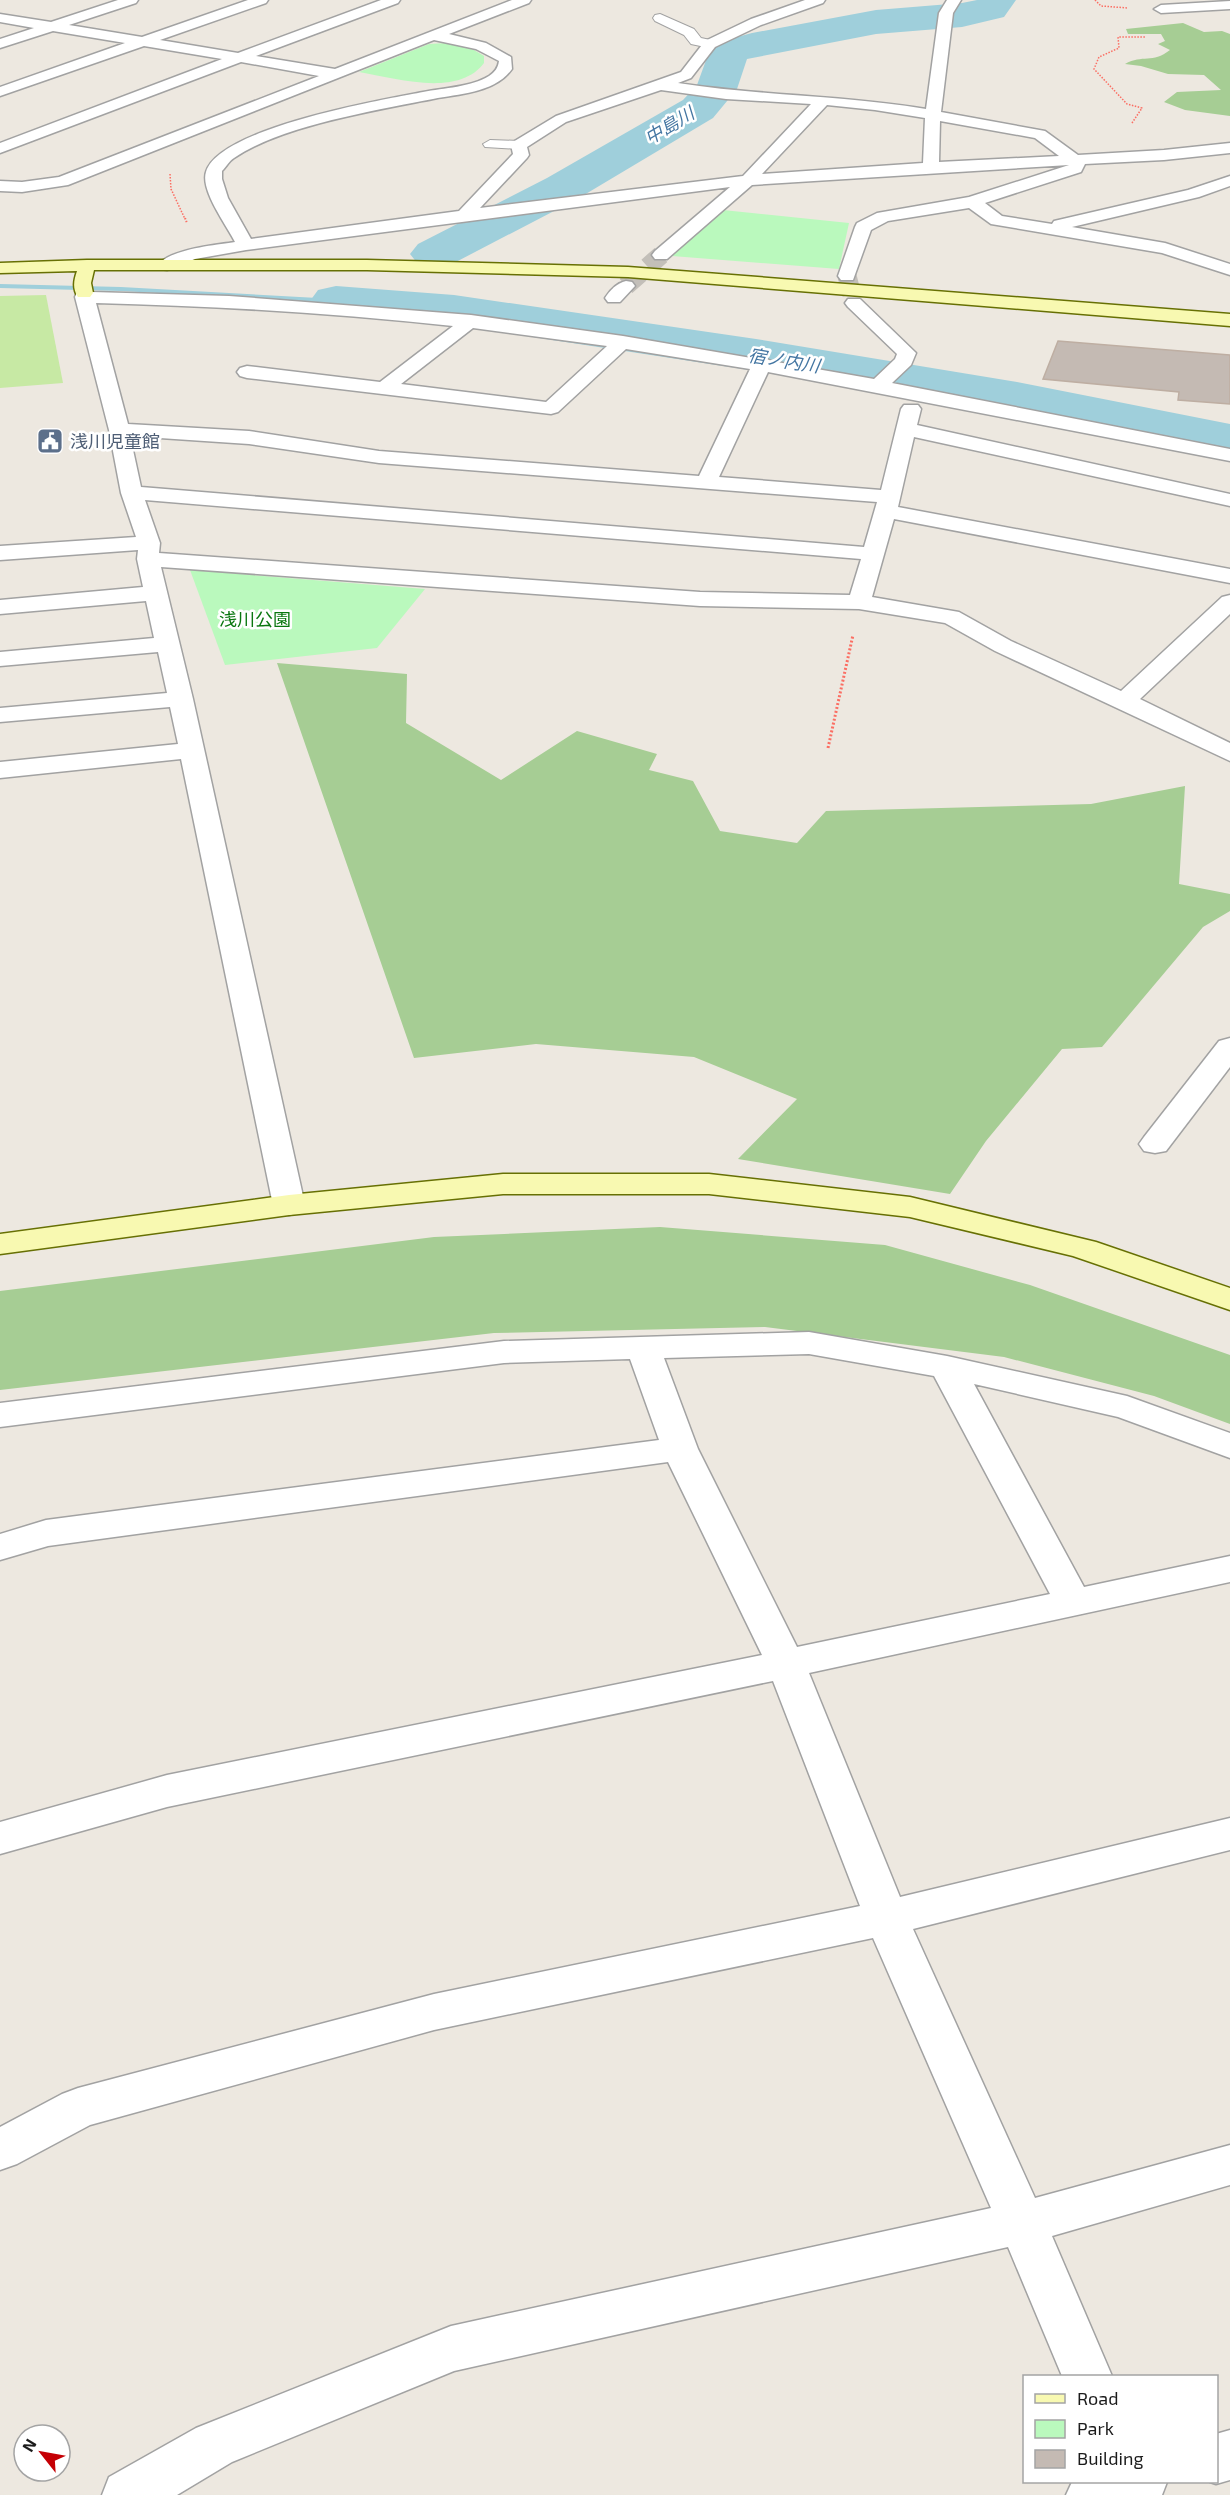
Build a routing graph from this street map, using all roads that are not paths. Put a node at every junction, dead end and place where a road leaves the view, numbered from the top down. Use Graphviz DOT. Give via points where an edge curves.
graph roads {
  1 [pos="131,0"];
  2 [pos="261,0"];
  3 [pos="393,0"];
  4 [pos="524,0"];
  5 [pos="818,0"];
  6 [pos="954,0"];
  7 [pos="1207,4"];
  8 [pos="1230,5"];
  9 [pos="1161,9"];
  10 [pos="0,18"];
  11 [pos="660,18"];
  12 [pos="53,26"];
  13 [pos="433,36"];
  14 [pos="143,42"];
  15 [pos="0,44"];
  16 [pos="710,44"];
  17 [pos="240,57"];
  18 [pos="336,74"];
  19 [pos="660,85"];
  20 [pos="0,93"];
  21 [pos="823,100"];
  22 [pos="933,115"];
  23 [pos="490,144"];
  24 [pos="519,145"];
  25 [pos="0,148"];
  26 [pos="1230,148"];
  27 [pos="1075,160"];
  28 [pos="931,167"];
  29 [pos="748,180"];
  30 [pos="1230,182"];
  31 [pos="0,186"];
  32 [pos="972,202"];
  33 [pos="464,215"];
  34 [pos="1045,228"];
  35 [pos="246,245"];
  36 [pos="661,255"];
  37 [pos="87,265"];
  38 [pos="166,265"];
  39 [pos="0,268"];
  40 [pos="1230,270"];
  41 [pos="847,276"];
  42 [pos="83,291"];
  43 [pos="854,303"];
  44 [pos="1230,320"];
  45 [pos="471,321"];
  46 [pos="622,342"];
  47 [pos="763,363"];
  48 [pos="247,372"];
  49 [pos="882,382"];
  50 [pos="386,387"];
  51 [pos="915,393"];
  52 [pos="906,429"];
  53 [pos="119,430"];
  54 [pos="1230,455"];
  55 [pos="705,484"];
  56 [pos="132,493"];
  57 [pos="1230,500"];
  58 [pos="888,504"];
  59 [pos="148,551"];
  60 [pos="0,554"];
  61 [pos="875,554"];
  62 [pos="1230,576"];
  63 [pos="156,593"];
  64 [pos="859,602"];
  65 [pos="1230,602"];
  66 [pos="0,607"];
  67 [pos="167,644"];
  68 [pos="0,659"];
  69 [pos="181,699"];
  70 [pos="1124,701"];
  71 [pos="0,715"];
  72 [pos="192,750"];
  73 [pos="1230,753"];
  74 [pos="0,770"];
  75 [pos="1230,1047"];
  76 [pos="1155,1144"];
  77 [pos="288,1205"];
  78 [pos="0,1244"];
  79 [pos="1230,1300"];
  80 [pos="643,1347"];
  81 [pos="947,1367"];
  82 [pos="0,1415"];
  83 [pos="1230,1446"];
  84 [pos="680,1449"];
  85 [pos="0,1547"];
  86 [pos="1230,1569"];
  87 [pos="1074,1603"];
  88 [pos="786,1665"];
  89 [pos="1230,1834"];
  90 [pos="0,1838"];
  91 [pos="886,1918"];
  92 [pos="0,2150"];
  93 [pos="1230,2166"];
  94 [pos="1022,2223"];
  95 [pos="1087,2375"];
  96 [pos="128,2495"];
  1 -- 12 [label="street"];
  2 -- 14 [label="street"];
  3 -- 17 [label="street"];
  4 -- 13 [label="street"];
  5 -- 16 [label="street" via="756,22"];
  6 -- 22 [label="street" via="945,17"];
  7 -- 8 [label="street"];
  7 -- 9 [label="street"];
  10 -- 12 [label="street"];
  11 -- 16 [label="lane" via="689,32 696,41"];
  12 -- 14 [label="street"];
  12 -- 15 [label="street"];
  13 -- 18 [label="street"];
  13 -- 35 [label="street" via="496,51 506,60 505,69 480,85 306,122 227,155 214,169 212,184"];
  14 -- 17 [label="street"];
  14 -- 20 [label="street"];
  16 -- 19 [label="street" via="686,75"];
  17 -- 18 [label="street"];
  17 -- 25 [label="street"];
  18 -- 31 [label="street" via="62,182"];
  19 -- 21 [label="street" via="726,95"];
  19 -- 24 [label="street" via="561,119"];
  21 -- 22 [label="street"];
  21 -- 29 [label="street"];
  22 -- 27 [label="street" via="1040,134"];
  22 -- 28 [label="street"];
  23 -- 24 [label="lane"];
  24 -- 33 [label="street" via="521,155"];
  26 -- 27 [label="street"];
  27 -- 28 [label="street"];
  27 -- 32 [label="street" via="1075,169"];
  28 -- 29 [label="street"];
  29 -- 33 [label="street"];
  29 -- 36 [label="street"];
  30 -- 34 [label="street"];
  32 -- 34 [label="street" via="997,220"];
  32 -- 41 [label="street" via="883,217 863,227"];
  33 -- 35 [label="street"];
  34 -- 40 [label="street" via="1165,248"];
  35 -- 38 [label="street" via="190,255"];
  37 -- 38 [label="street"];
  37 -- 39 [label="street"];
  37 -- 42 [label="street"];
  38 -- 44 [label="street" via="368,265 628,272"];
  42 -- 45 [label="street"];
  42 -- 53 [label="street"];
  43 -- 49 [label="street" via="907,353 904,362"];
  45 -- 46 [label="street"];
  45 -- 50 [label="street"];
  46 -- 47 [label="street"];
  46 -- 50 [label="street" via="551,408"];
  47 -- 49 [label="street"];
  47 -- 55 [label="street"];
  48 -- 50 [label="street"];
  49 -- 51 [label="street"];
  51 -- 52 [label="street"];
  51 -- 54 [label="street"];
  52 -- 57 [label="street"];
  52 -- 58 [label="street"];
  53 -- 55 [label="street" via="156,429 312,446 379,458"];
  53 -- 56 [label="street"];
  55 -- 58 [label="street"];
  56 -- 59 [label="street"];
  56 -- 61 [label="street"];
  58 -- 61 [label="street"];
  58 -- 62 [label="street"];
  59 -- 60 [label="street"];
  59 -- 63 [label="street"];
  59 -- 64 [label="street" via="700,599"];
  61 -- 64 [label="street"];
  63 -- 66 [label="street"];
  63 -- 67 [label="street"];
  64 -- 70 [label="street" via="951,617 1003,646"];
  65 -- 70 [label="street"];
  67 -- 68 [label="street"];
  67 -- 69 [label="street"];
  69 -- 71 [label="street"];
  69 -- 72 [label="street"];
  70 -- 73 [label="street"];
  72 -- 74 [label="street"];
  72 -- 77 [label="street"];
  75 -- 76 [label="street"];
  77 -- 78 [label="street"];
  77 -- 79 [label="street" via="503,1184 709,1184 910,1208 1084,1249"];
  80 -- 81 [label="street" via="809,1343"];
  80 -- 82 [label="street" via="504,1352"];
  80 -- 84 [label="street"];
  81 -- 83 [label="street" via="1126,1408"];
  81 -- 87 [label="street"];
  84 -- 85 [label="street" via="46,1533"];
  84 -- 88 [label="street"];
  86 -- 87 [label="street"];
  87 -- 88 [label="street"];
  88 -- 90 [label="street" via="166,1791"];
  88 -- 91 [label="street"];
  89 -- 91 [label="street"];
  91 -- 92 [label="street" via="423,2015 78,2108"];
  91 -- 94 [label="street"];
  93 -- 94 [label="street"];
  94 -- 95 [label="street"];
  94 -- 96 [label="street" via="451,2349 214,2445"];
}
